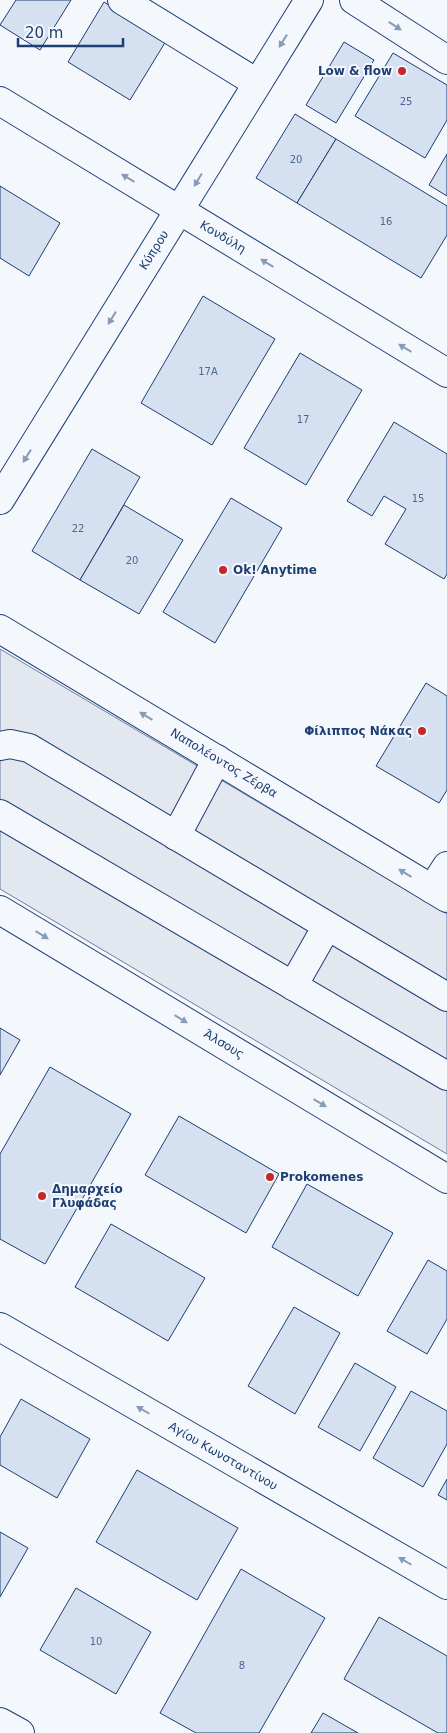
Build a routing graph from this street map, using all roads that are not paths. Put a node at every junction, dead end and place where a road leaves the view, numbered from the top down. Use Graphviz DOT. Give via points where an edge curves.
graph roads {
  1 [pos="122,0"];
  2 [pos="308,0"];
  3 [pos="354,0"];
  4 [pos="447,60"];
  5 [pos="257,82"];
  6 [pos="0,101"];
  7 [pos="179,210"];
  8 [pos="447,373"];
  9 [pos="0,500"];
  10 [pos="0,628"];
  11 [pos="0,746"];
  12 [pos="217,759"];
  13 [pos="0,814"];
  14 [pos="176,836"];
  15 [pos="447,866"];
  16 [pos="440,893"];
  17 [pos="0,910"];
  18 [pos="327,926"];
  19 [pos="293,986"];
  20 [pos="447,997"];
  21 [pos="447,1076"];
  22 [pos="447,1179"];
  23 [pos="0,1327"];
  24 [pos="447,1585"];
  25 [pos="0,1722"];
  26 [pos="20,1733"];
  1 -- 5 [label="street"];
  2 -- 5 [label="street, Κύπρου, one-way"];
  3 -- 4 [label="street, one-way"];
  5 -- 7 [label="street, Κύπρου, one-way"];
  7 -- 6 [label="street, Κονδύλη, one-way"];
  8 -- 7 [label="street, Κονδύλη, one-way"];
  7 -- 9 [label="street, Κύπρου, one-way"];
  12 -- 10 [label="street, Ναπολέοντος Ζέρβα, one-way"];
  11 -- 14 [label="street" via="10,744 29,748"];
  12 -- 14 [label="street"];
  16 -- 12 [label="street, Ναπολέοντος Ζέρβα, one-way"];
  13 -- 19 [label="street"];
  14 -- 18 [label="street"];
  15 -- 16 [label="street"];
  17 -- 22 [label="street, Άλσους, one-way"];
  18 -- 19 [label="street"];
  18 -- 20 [label="street"];
  19 -- 21 [label="street"];
  24 -- 23 [label="street, Αγίου Κωνσταντίνου, one-way"];
  25 -- 26 [label="street"];
}
